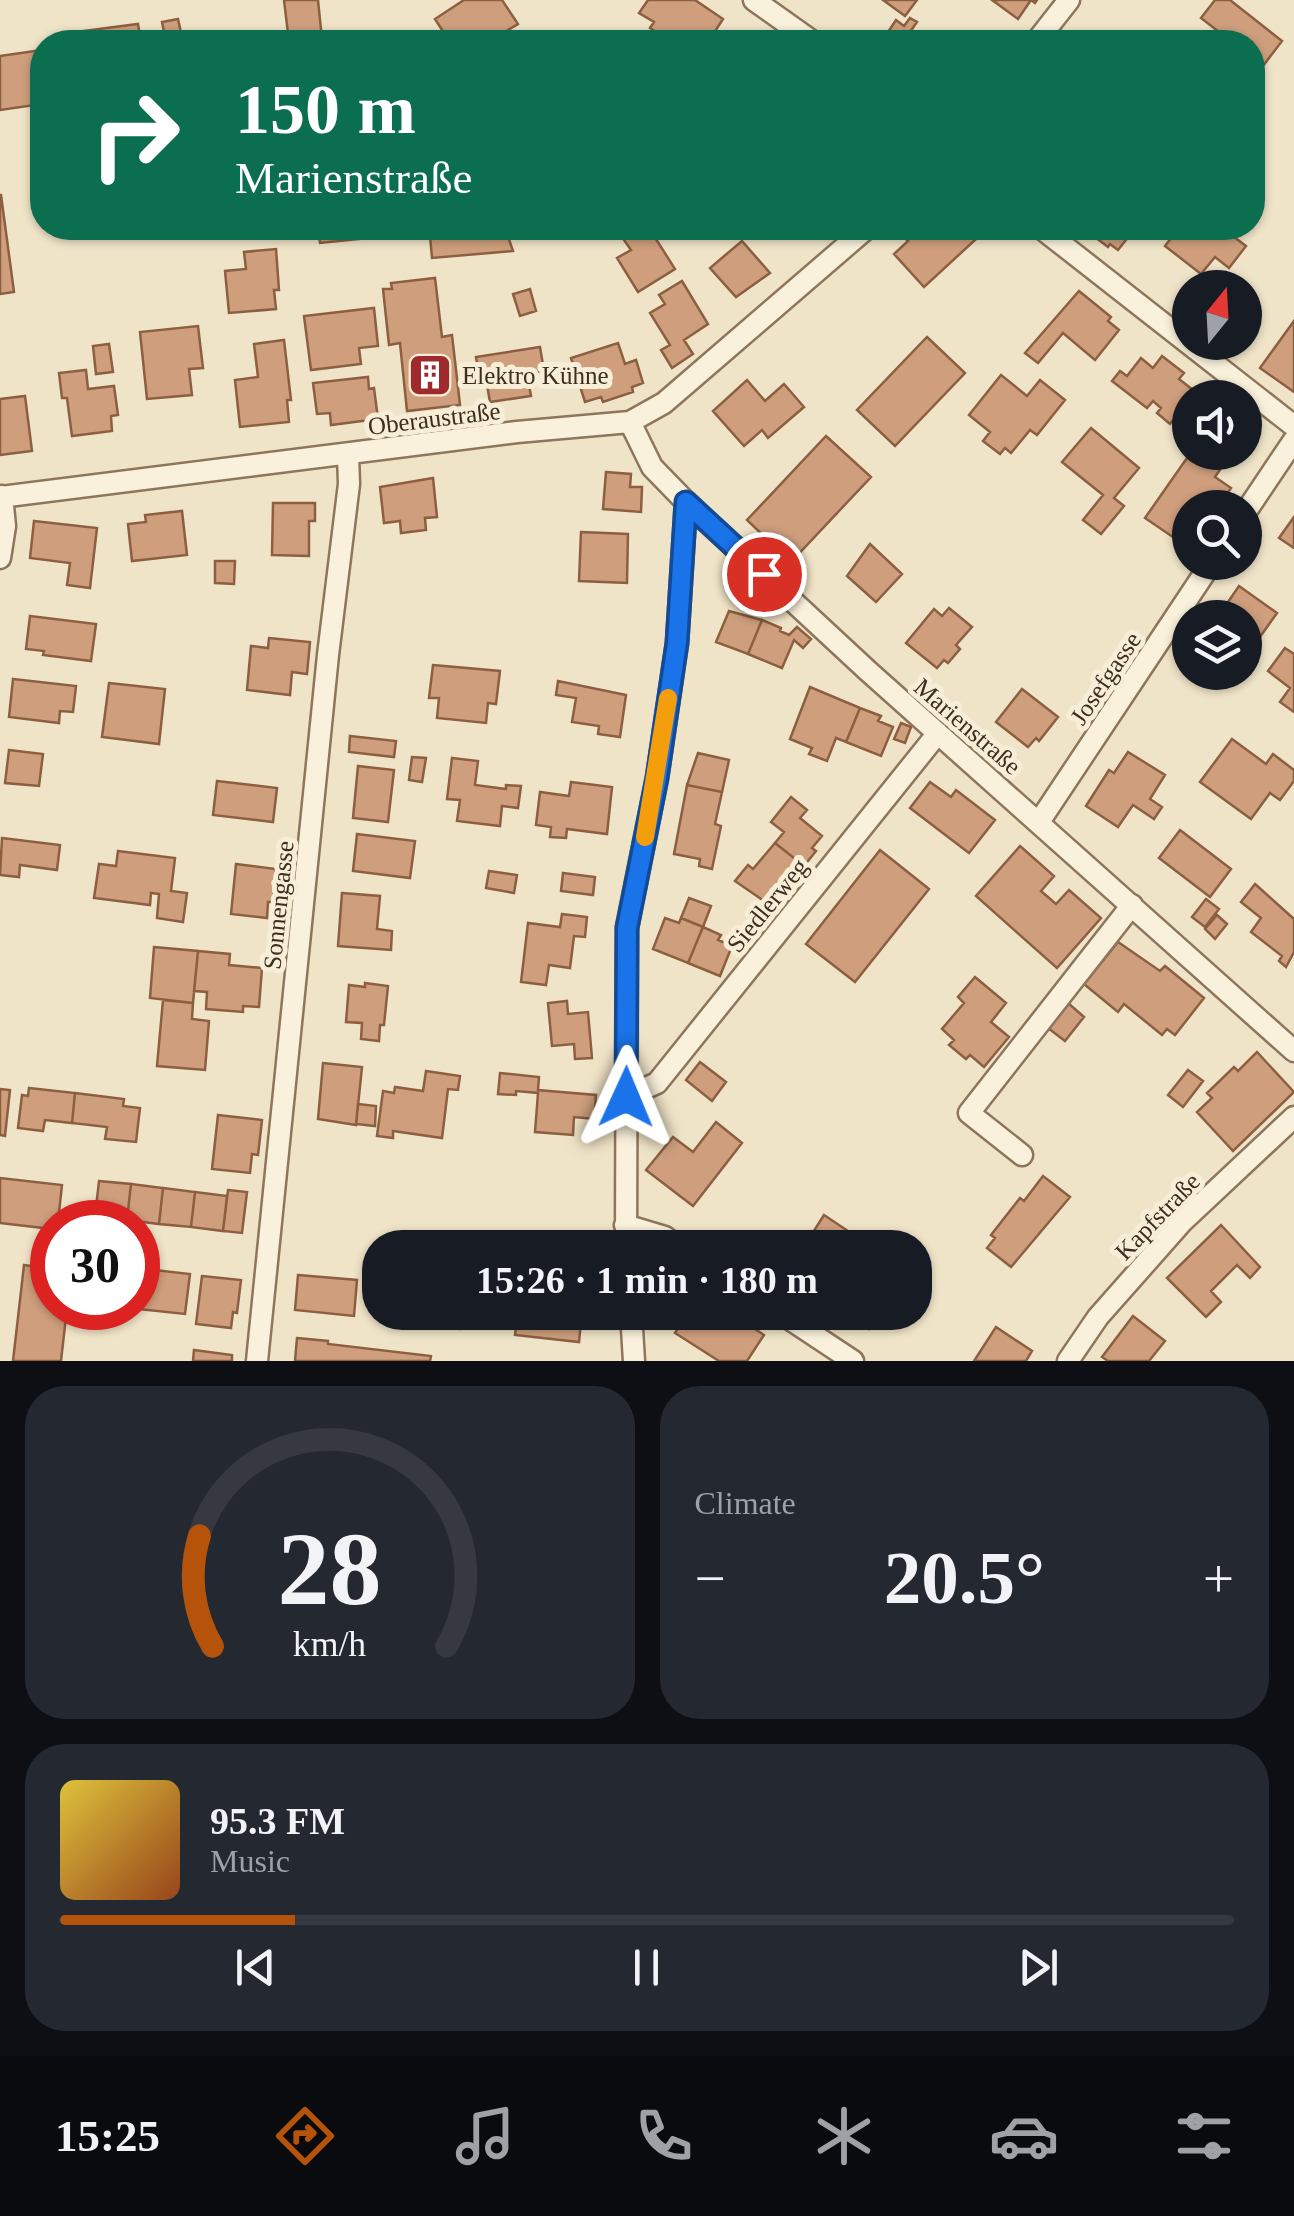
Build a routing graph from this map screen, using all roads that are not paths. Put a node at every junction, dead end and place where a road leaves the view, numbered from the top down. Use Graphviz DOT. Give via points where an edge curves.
graph roads {
  1 [pos="754,0"];
  2 [pos="1068,0"];
  3 [pos="796,30"];
  4 [pos="1045,30"];
  5 [pos="853,240"];
  6 [pos="1056,240"];
  7 [pos="630,422"];
  8 [pos="1294,426"];
  9 [pos="1294,440"];
  10 [pos="348,454"];
  11 [pos="1260,490"];
  12 [pos="1,497"];
  13 [pos="686,502"];
  14 [pos="0,558"];
  15 [pos="1200,580"];
  16 [pos="938,733"];
  17 [pos="1039,822"];
  18 [pos="1132,905"];
  19 [pos="1294,1050"];
  20 [pos="626,1097"];
  21 [pos="1294,1117"];
  22 [pos="1022,1156"];
  23 [pos="625,1225"];
  24 [pos="625,1230"];
  25 [pos="642,1230"];
  26 [pos="631,1330"];
  27 [pos="807,1330"];
  28 [pos="257,1361"];
  29 [pos="634,1361"];
  30 [pos="853,1361"];
  31 [pos="1068,1361"];
  1 -- 3 [label="street"];
  2 -- 4 [label="street"];
  5 -- 7 [label="street, Oberaustraße" via="664,402"];
  6 -- 8 [label="street"];
  7 -- 10 [label="street, Oberaustraße"];
  7 -- 13 [label="street, Marienstraße" via="652,467"];
  9 -- 11 [label="street"];
  10 -- 12 [label="street, Oberaustraße"];
  10 -- 28 [label="street, Sonnengasse"];
  12 -- 14 [label="street"];
  13 -- 16 [label="street, Marienstraße"];
  13 -- 20 [label="street" via="677,643 627,928"];
  15 -- 17 [label="street, Josefgasse"];
  16 -- 17 [label="street, Marienstraße"];
  16 -- 20 [label="street, Siedlerweg" via="657,1083"];
  17 -- 18 [label="street, Marienstraße"];
  18 -- 19 [label="street, Marienstraße"];
  18 -- 22 [label="street" via="970,1113"];
  20 -- 23 [label="street"];
  21 -- 31 [label="street, Kapfstraße" via="1182,1222"];
  23 -- 24 [label="street"];
  23 -- 25 [label="street"];
  26 -- 29 [label="street"];
  27 -- 30 [label="street"];
}
